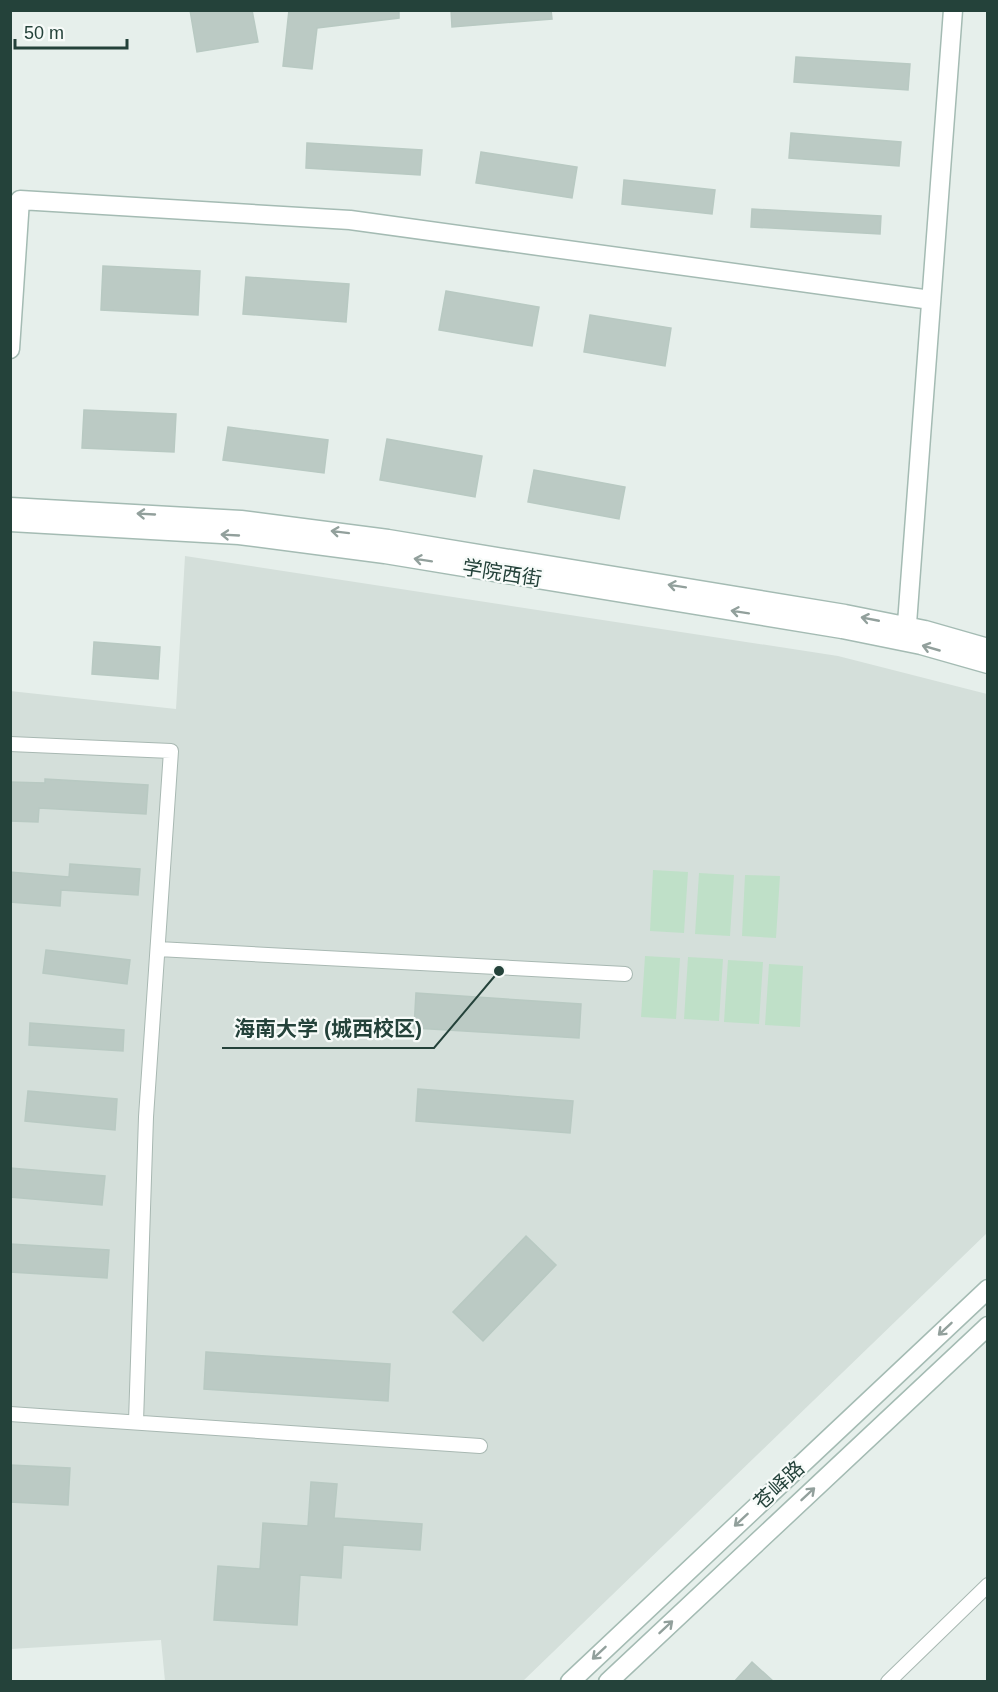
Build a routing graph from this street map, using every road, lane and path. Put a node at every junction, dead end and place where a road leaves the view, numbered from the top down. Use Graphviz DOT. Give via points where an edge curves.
graph roads {
  1 [pos="953,10"];
  2 [pos="931,300"];
  3 [pos="10,349"];
  4 [pos="10,507"];
  5 [pos="10,522"];
  6 [pos="906,634"];
  7 [pos="987,648"];
  8 [pos="987,664"];
  9 [pos="10,744"];
  10 [pos="158,949"];
  11 [pos="625,974"];
  12 [pos="987,1289"];
  13 [pos="987,1326"];
  14 [pos="10,1414"];
  15 [pos="136,1422"];
  16 [pos="480,1446"];
  17 [pos="987,1585"];
  18 [pos="610,1681"];
  19 [pos="570,1682"];
  20 [pos="888,1682"];
  1 -- 2 [label="main road"];
  2 -- 3 [label="main road" via="350,220 20,201"];
  2 -- 6 [label="main road"];
  6 -- 4 [label="main road, 学院西街, one-way" via="388,539 241,519"];
  6 -- 5 [label="main road, 学院西街, one-way" via="239,535"];
  6 -- 7 [label="main road, 学院西街"];
  8 -- 6 [label="main road, 学院西街, one-way"];
  9 -- 10 [label="street" via="171,751"];
  10 -- 11 [label="street"];
  10 -- 15 [label="street" via="147,1117"];
  12 -- 19 [label="main road, 苍峄路, one-way"];
  18 -- 13 [label="main road, 苍峄路, one-way"];
  14 -- 15 [label="street"];
  15 -- 16 [label="street"];
  17 -- 20 [label="street"];
}
